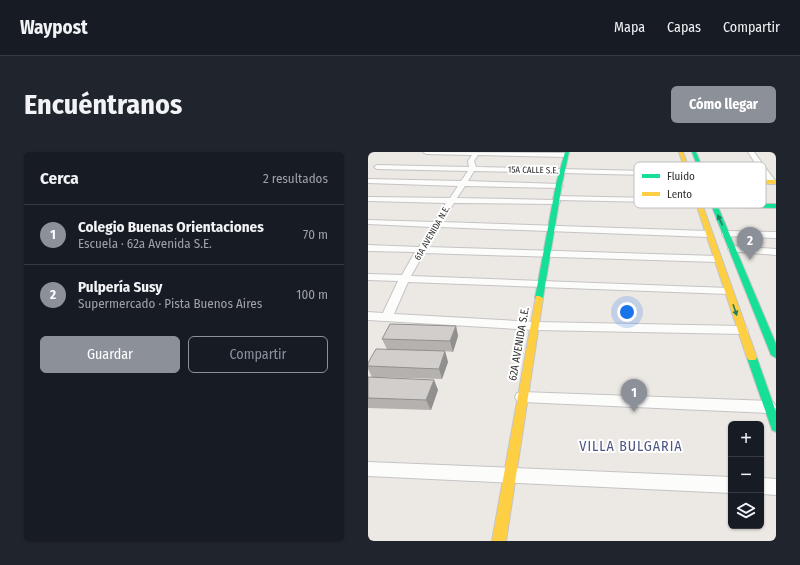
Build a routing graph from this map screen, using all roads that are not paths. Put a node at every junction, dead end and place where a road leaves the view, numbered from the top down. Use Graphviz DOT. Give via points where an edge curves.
graph roads {
  1 [pos="426,152"];
  2 [pos="681,152"];
  3 [pos="694,152"];
  4 [pos="751,152"];
  5 [pos="476,153"];
  6 [pos="567,153"];
  7 [pos="685,162"];
  8 [pos="698,162"];
  9 [pos="759,162"];
  10 [pos="376,167"];
  11 [pos="473,168"];
  12 [pos="563,170"];
  13 [pos="766,172"];
  14 [pos="634,174"];
  15 [pos="368,181"];
  16 [pos="774,182"];
  17 [pos="462,183"];
  18 [pos="559,186"];
  19 [pos="368,199"];
  20 [pos="556,200"];
  21 [pos="450,201"];
  22 [pos="634,202"];
  23 [pos="766,206"];
  24 [pos="776,206"];
  25 [pos="699,208"];
  26 [pos="714,208"];
  27 [pos="368,222"];
  28 [pos="437,223"];
  29 [pos="552,228"];
  30 [pos="708,234"];
  31 [pos="726,234"];
  32 [pos="776,235"];
  33 [pos="368,248"];
  34 [pos="424,248"];
  35 [pos="733,249"];
  36 [pos="776,252"];
  37 [pos="547,254"];
  38 [pos="717,259"];
  39 [pos="368,277"];
  40 [pos="405,278"];
  41 [pos="542,285"];
  42 [pos="728,291"];
  43 [pos="368,316"];
  44 [pos="387,317"];
  45 [pos="535,326"];
  46 [pos="742,330"];
  47 [pos="776,355"];
  48 [pos="522,397"];
  49 [pos="769,407"];
  50 [pos="776,427"];
  51 [pos="368,469"];
  52 [pos="509,476"];
  53 [pos="728,485"];
  54 [pos="764,486"];
  55 [pos="776,487"];
  56 [pos="499,541"];
  1 -- 5 [label="street"];
  2 -- 7 [label="main road"];
  3 -- 8 [label="main road"];
  4 -- 9 [label="street"];
  5 -- 6 [label="street"];
  5 -- 11 [label="street, 61A AVENIDA N.E." via="471,161"];
  6 -- 12 [label="main road, 62A AVENIDA S.E."];
  10 -- 11 [label="street, 15A CALLE S.E."];
  11 -- 12 [label="street, 15A CALLE S.E."];
  11 -- 17 [label="street, 61A AVENIDA N.E."];
  12 -- 14 [label="street, 15A CALLE S.E."];
  12 -- 18 [label="main road, 62A AVENIDA S.E."];
  13 -- 16 [label="street"];
  15 -- 17 [label="street"];
  17 -- 18 [label="street"];
  17 -- 21 [label="street, 61A AVENIDA N.E."];
  18 -- 20 [label="main road, 62A AVENIDA S.E."];
  19 -- 21 [label="street"];
  20 -- 21 [label="street"];
  20 -- 22 [label="street"];
  20 -- 29 [label="main road, 62A AVENIDA S.E."];
  21 -- 28 [label="street, 61A AVENIDA N.E."];
  23 -- 24 [label="main road"];
  25 -- 30 [label="main road"];
  31 -- 26 [label="main road, one-way"];
  27 -- 28 [label="street"];
  28 -- 29 [label="street"];
  28 -- 34 [label="street, 61A AVENIDA N.E."];
  29 -- 30 [label="street"];
  29 -- 37 [label="main road, 62A AVENIDA S.E."];
  30 -- 38 [label="main road"];
  31 -- 32 [label="street"];
  31 -- 35 [label="main road"];
  33 -- 34 [label="street"];
  34 -- 37 [label="street"];
  34 -- 40 [label="street, 61A AVENIDA N.E."];
  35 -- 36 [label="street"];
  35 -- 47 [label="main road"];
  37 -- 38 [label="street"];
  37 -- 41 [label="main road, 62A AVENIDA S.E."];
  38 -- 42 [label="main road"];
  39 -- 40 [label="street"];
  40 -- 41 [label="street"];
  40 -- 44 [label="street, 61A AVENIDA N.E."];
  41 -- 42 [label="street"];
  41 -- 45 [label="main road, 62A AVENIDA S.E."];
  42 -- 46 [label="main road, one-way"];
  43 -- 44 [label="street"];
  44 -- 45 [label="street"];
  45 -- 46 [label="street"];
  45 -- 48 [label="main road, 62A AVENIDA S.E."];
  46 -- 49 [label="main road"];
  48 -- 49 [label="street"];
  48 -- 52 [label="main road, 62A AVENIDA S.E."];
  49 -- 50 [label="main road"];
  51 -- 52 [label="street"];
  52 -- 53 [label="street"];
  52 -- 56 [label="main road, 62A AVENIDA S.E."];
  54 -- 55 [label="street"];
}
